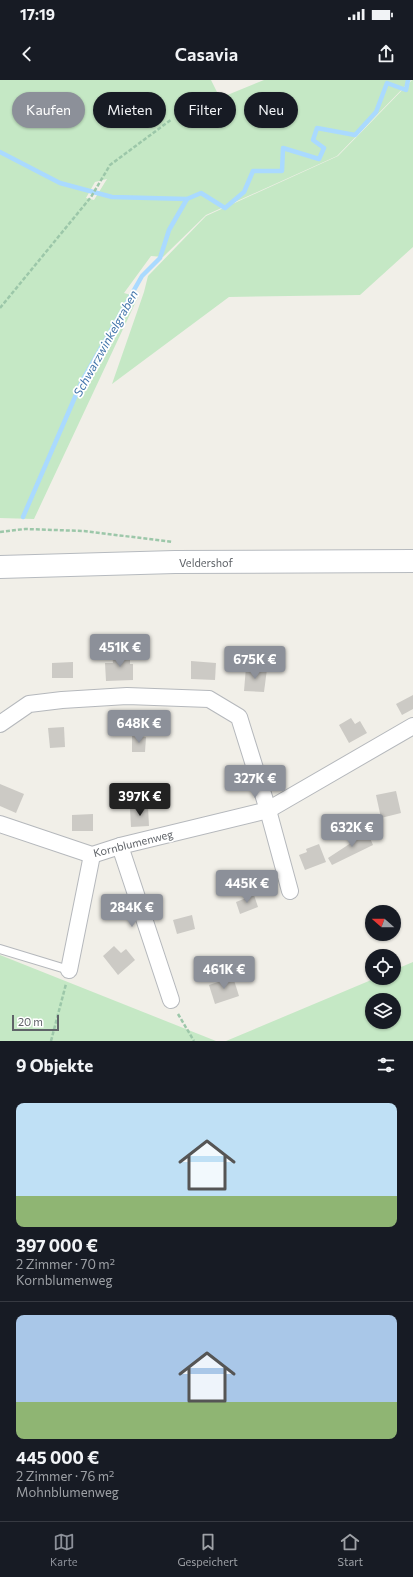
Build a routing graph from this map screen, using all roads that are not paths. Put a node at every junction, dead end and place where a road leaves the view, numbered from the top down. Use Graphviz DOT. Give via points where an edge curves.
graph roads {
  1 [pos="413,561"];
  2 [pos="0,567"];
  3 [pos="0,724"];
  4 [pos="413,726"];
  5 [pos="268,810"];
  6 [pos="0,824"];
  7 [pos="120,846"];
  8 [pos="92,855"];
  9 [pos="290,891"];
  10 [pos="0,949"];
  11 [pos="69,970"];
  12 [pos="170,1000"];
  1 -- 2 [label="main road, Veldershof" via="175,562"];
  3 -- 5 [label="street" via="29,704 62,700 127,696 209,700 239,717"];
  4 -- 5 [label="street, Kornblumenweg"];
  5 -- 7 [label="street, Kornblumenweg"];
  5 -- 9 [label="street"];
  6 -- 8 [label="street, Kornblumenweg"];
  7 -- 8 [label="street, Kornblumenweg"];
  7 -- 12 [label="street"];
  8 -- 11 [label="street"];
  10 -- 11 [label="lane"];
}
